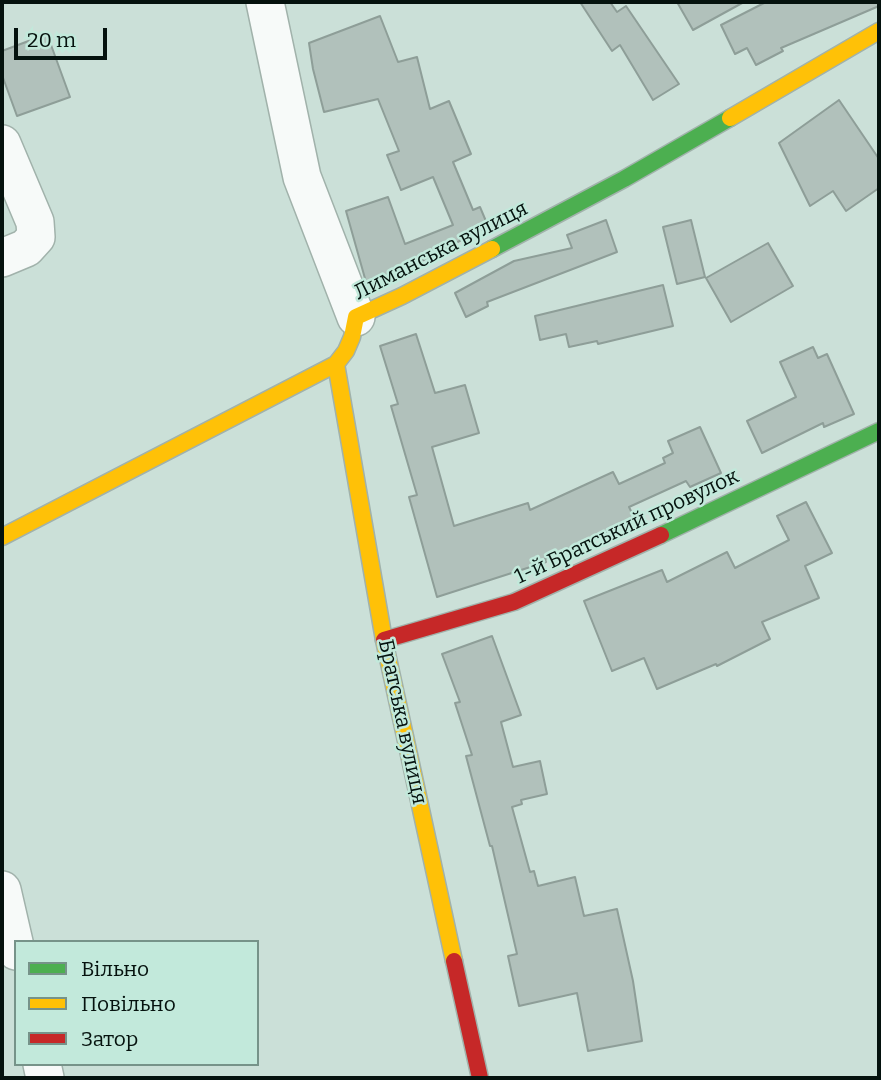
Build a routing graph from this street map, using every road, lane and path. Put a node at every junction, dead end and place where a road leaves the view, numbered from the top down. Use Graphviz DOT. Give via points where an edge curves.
graph roads {
  1 [pos="265,2"];
  2 [pos="879,31"];
  3 [pos="2,144"];
  4 [pos="2,257"];
  5 [pos="356,317"];
  6 [pos="336,364"];
  7 [pos="879,430"];
  8 [pos="2,537"];
  9 [pos="384,640"];
  10 [pos="2,890"];
  11 [pos="14,942"];
  12 [pos="480,1078"];
  1 -- 5 [label="street" via="302,177"];
  2 -- 5 [label="street, Лиманська вулиця" via="624,178"];
  3 -- 4 [label="street" via="36,237 26,248"];
  5 -- 6 [label="street, Лиманська вулиця" via="346,352"];
  6 -- 8 [label="street"];
  6 -- 9 [label="street, Братська вулиця"];
  7 -- 9 [label="street, 1-й Братський провулок" via="537,593"];
  9 -- 12 [label="street, Братська вулиця"];
  10 -- 11 [label="street"];
}
